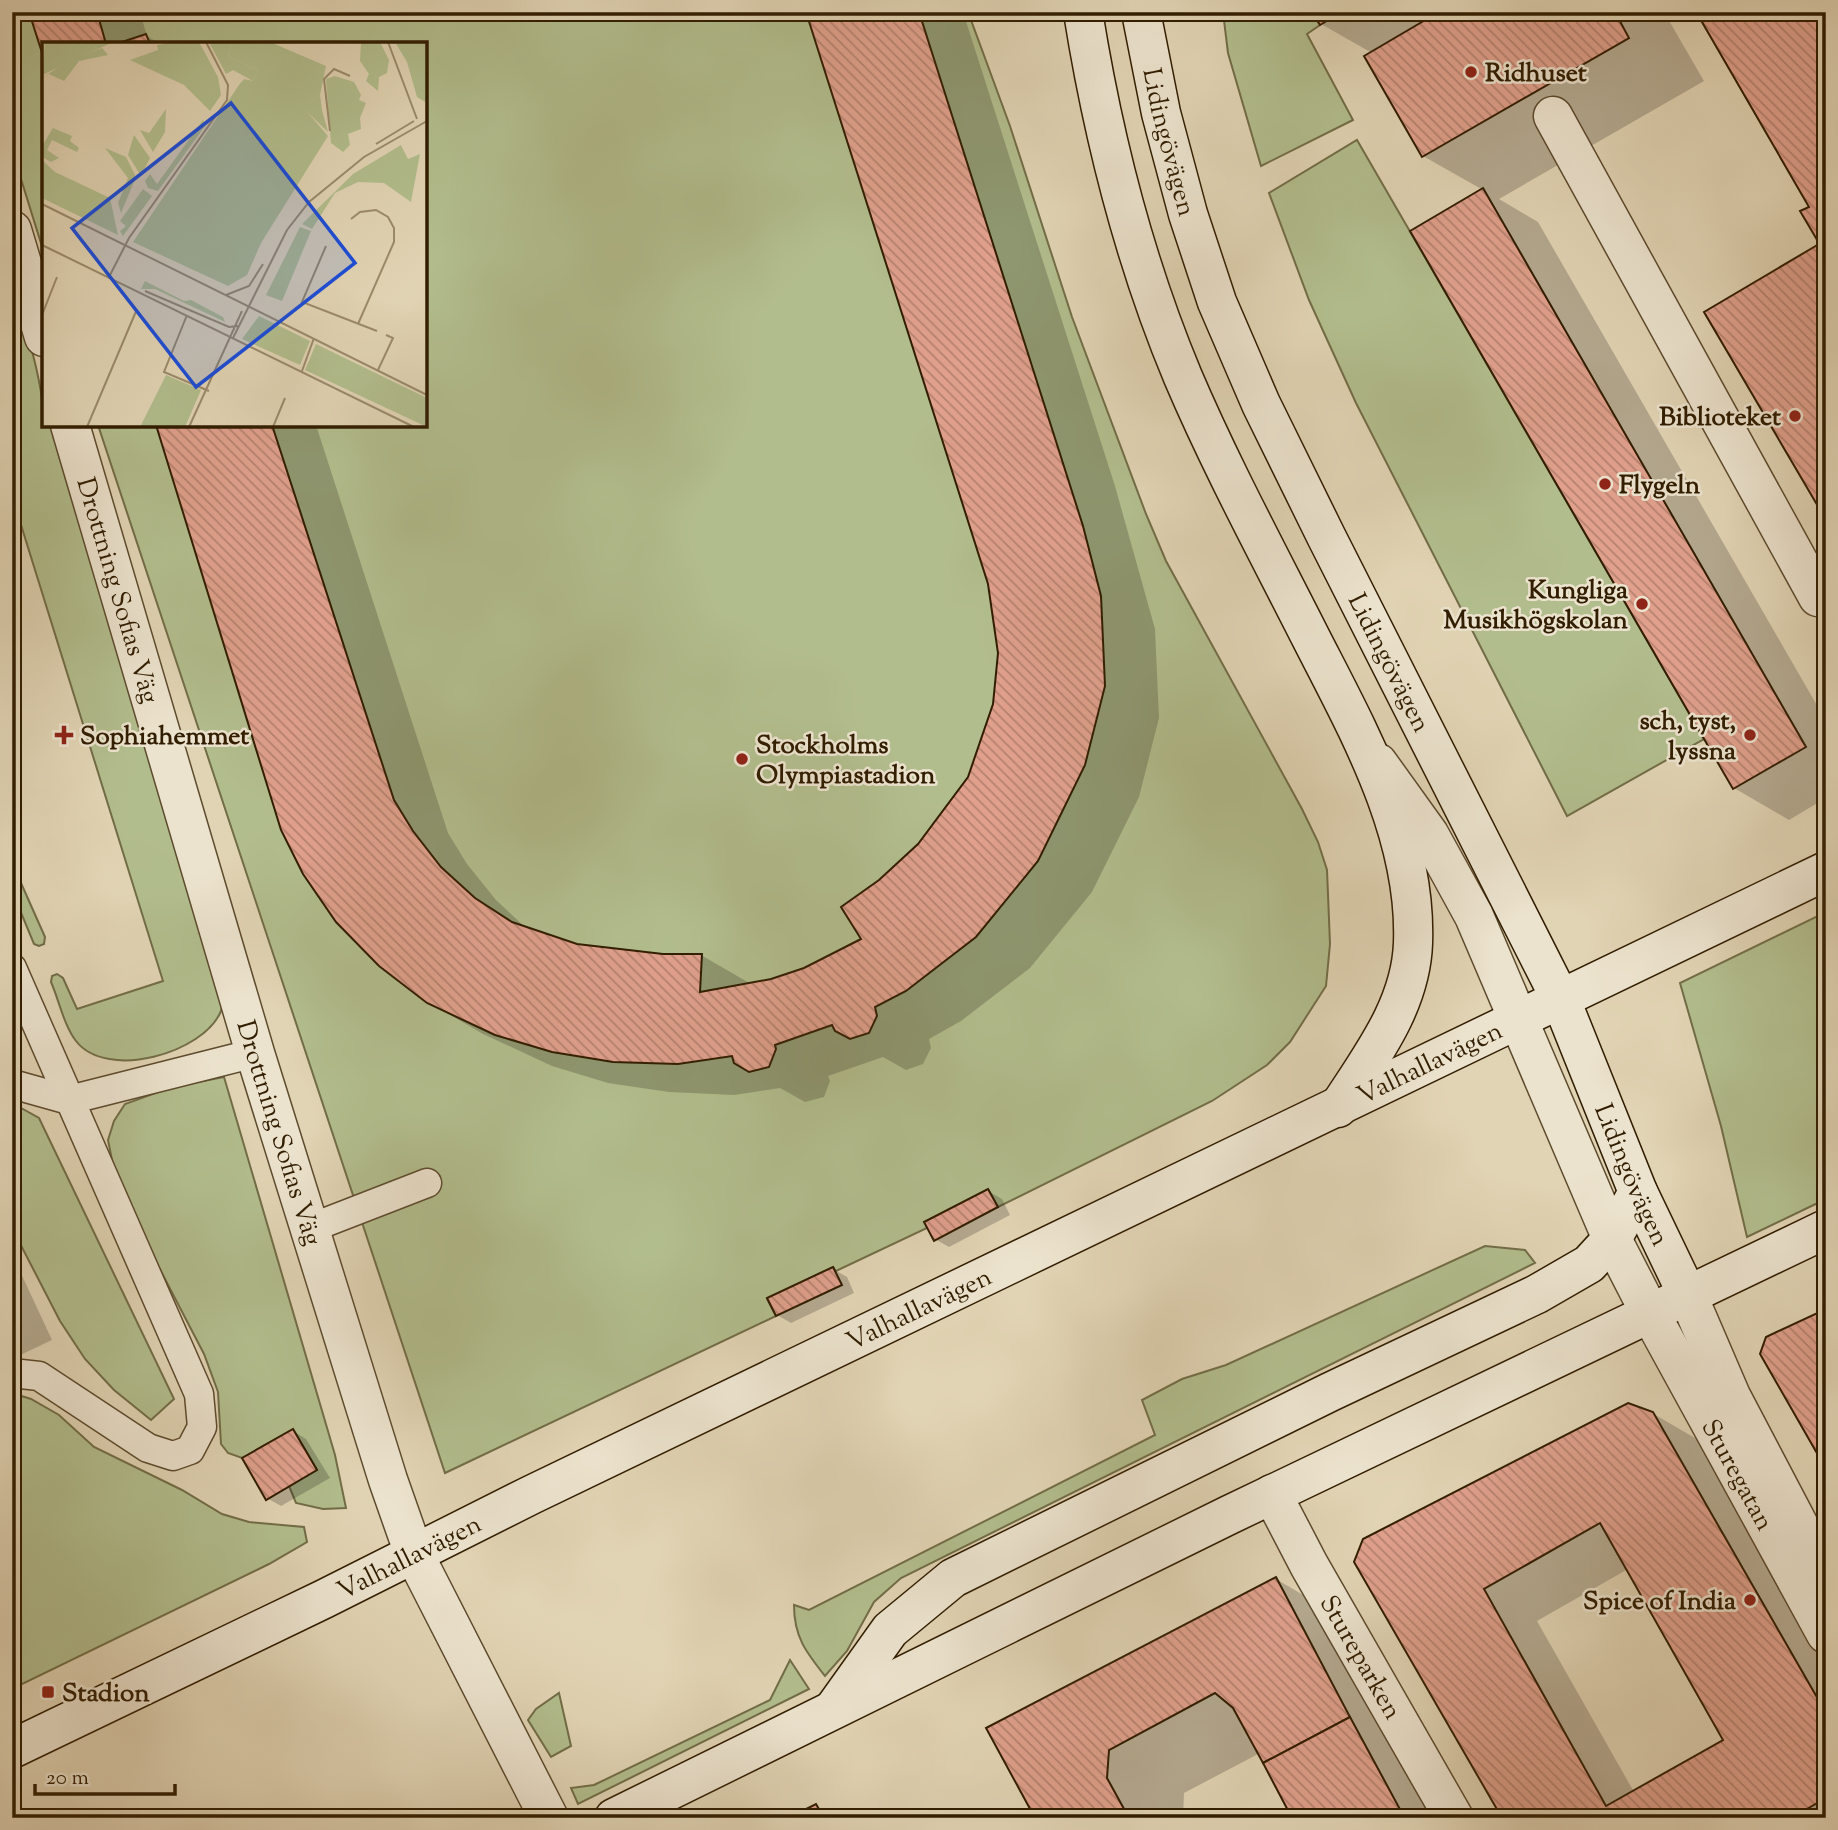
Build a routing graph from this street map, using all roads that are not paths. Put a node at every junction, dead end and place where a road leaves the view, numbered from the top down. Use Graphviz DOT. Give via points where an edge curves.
graph roads {
  1 [pos="1083,12"];
  2 [pos="1142,12"];
  3 [pos="1553,116"];
  4 [pos="12,230"];
  5 [pos="18,274"];
  6 [pos="42,332"];
  7 [pos="71,427"];
  8 [pos="1826,593"];
  9 [pos="1368,750"];
  10 [pos="1826,872"];
  11 [pos="12,968"];
  12 [pos="1561,1000"];
  13 [pos="1517,1020"];
  14 [pos="255,1053"];
  15 [pos="12,1084"];
  16 [pos="69,1100"];
  17 [pos="1338,1108"];
  18 [pos="427,1183"];
  19 [pos="1638,1192"];
  20 [pos="312,1228"];
  21 [pos="1826,1229"];
  22 [pos="1612,1239"];
  23 [pos="1688,1296"];
  24 [pos="1650,1313"];
  25 [pos="12,1374"];
  26 [pos="1272,1494"];
  27 [pos="414,1554"];
  28 [pos="1826,1577"];
  29 [pos="1826,1634"];
  30 [pos="832,1712"];
  31 [pos="12,1749"];
  32 [pos="549,1818"];
  33 [pos="614,1818"];
  34 [pos="1454,1818"];
  1 -- 9 [label="main road, Lidingövägen" via="1097,102 1125,214 1183,376 1224,467"];
  2 -- 12 [label="main road, Lidingövägen" via="1161,113 1222,314 1326,536"];
  3 -- 8 [label="main road" via="1818,597"];
  4 -- 5 [label="main road"];
  5 -- 6 [label="main road"];
  7 -- 14 [label="main road, Drottning Sofias Väg"];
  9 -- 13 [label="main road, Lidingövägen" via="1429,834 1474,916"];
  9 -- 17 [label="main road, Lidingövägen" via="1404,854 1413,946 1401,1002"];
  10 -- 12 [label="main road, Valhallavägen"];
  11 -- 16 [label="lane"];
  12 -- 13 [label="main road, Valhallavägen"];
  12 -- 19 [label="main road, Lidingövägen"];
  13 -- 17 [label="main road, Valhallavägen"];
  13 -- 22 [label="main road, Lidingövägen"];
  14 -- 16 [label="lane"];
  14 -- 20 [label="main road, Drottning Sofias Väg"];
  15 -- 16 [label="lane"];
  16 -- 25 [label="lane" via="199,1394 202,1427 190,1450 173,1456 148,1448 39,1376"];
  17 -- 27 [label="main road, Valhallavägen"];
  18 -- 20 [label="lane"];
  19 -- 22 [label="main road"];
  19 -- 23 [label="main road, Lidingövägen"];
  20 -- 27 [label="main road, Drottning Sofias Väg"];
  21 -- 23 [label="main road"];
  22 -- 24 [label="main road, Lidingövägen"];
  22 -- 30 [label="main road" via="1589,1264 1537,1294 953,1578 890,1630"];
  23 -- 24 [label="main road"];
  23 -- 28 [label="main road, Sturegatan" via="1731,1396"];
  24 -- 26 [label="main road"];
  24 -- 29 [label="main road, Sturegatan"];
  26 -- 30 [label="main road"];
  26 -- 34 [label="main road, Stureparken"];
  27 -- 31 [label="main road, Valhallavägen"];
  27 -- 32 [label="main road, Drottning Sofias Väg"];
  30 -- 33 [label="main road"];
}
